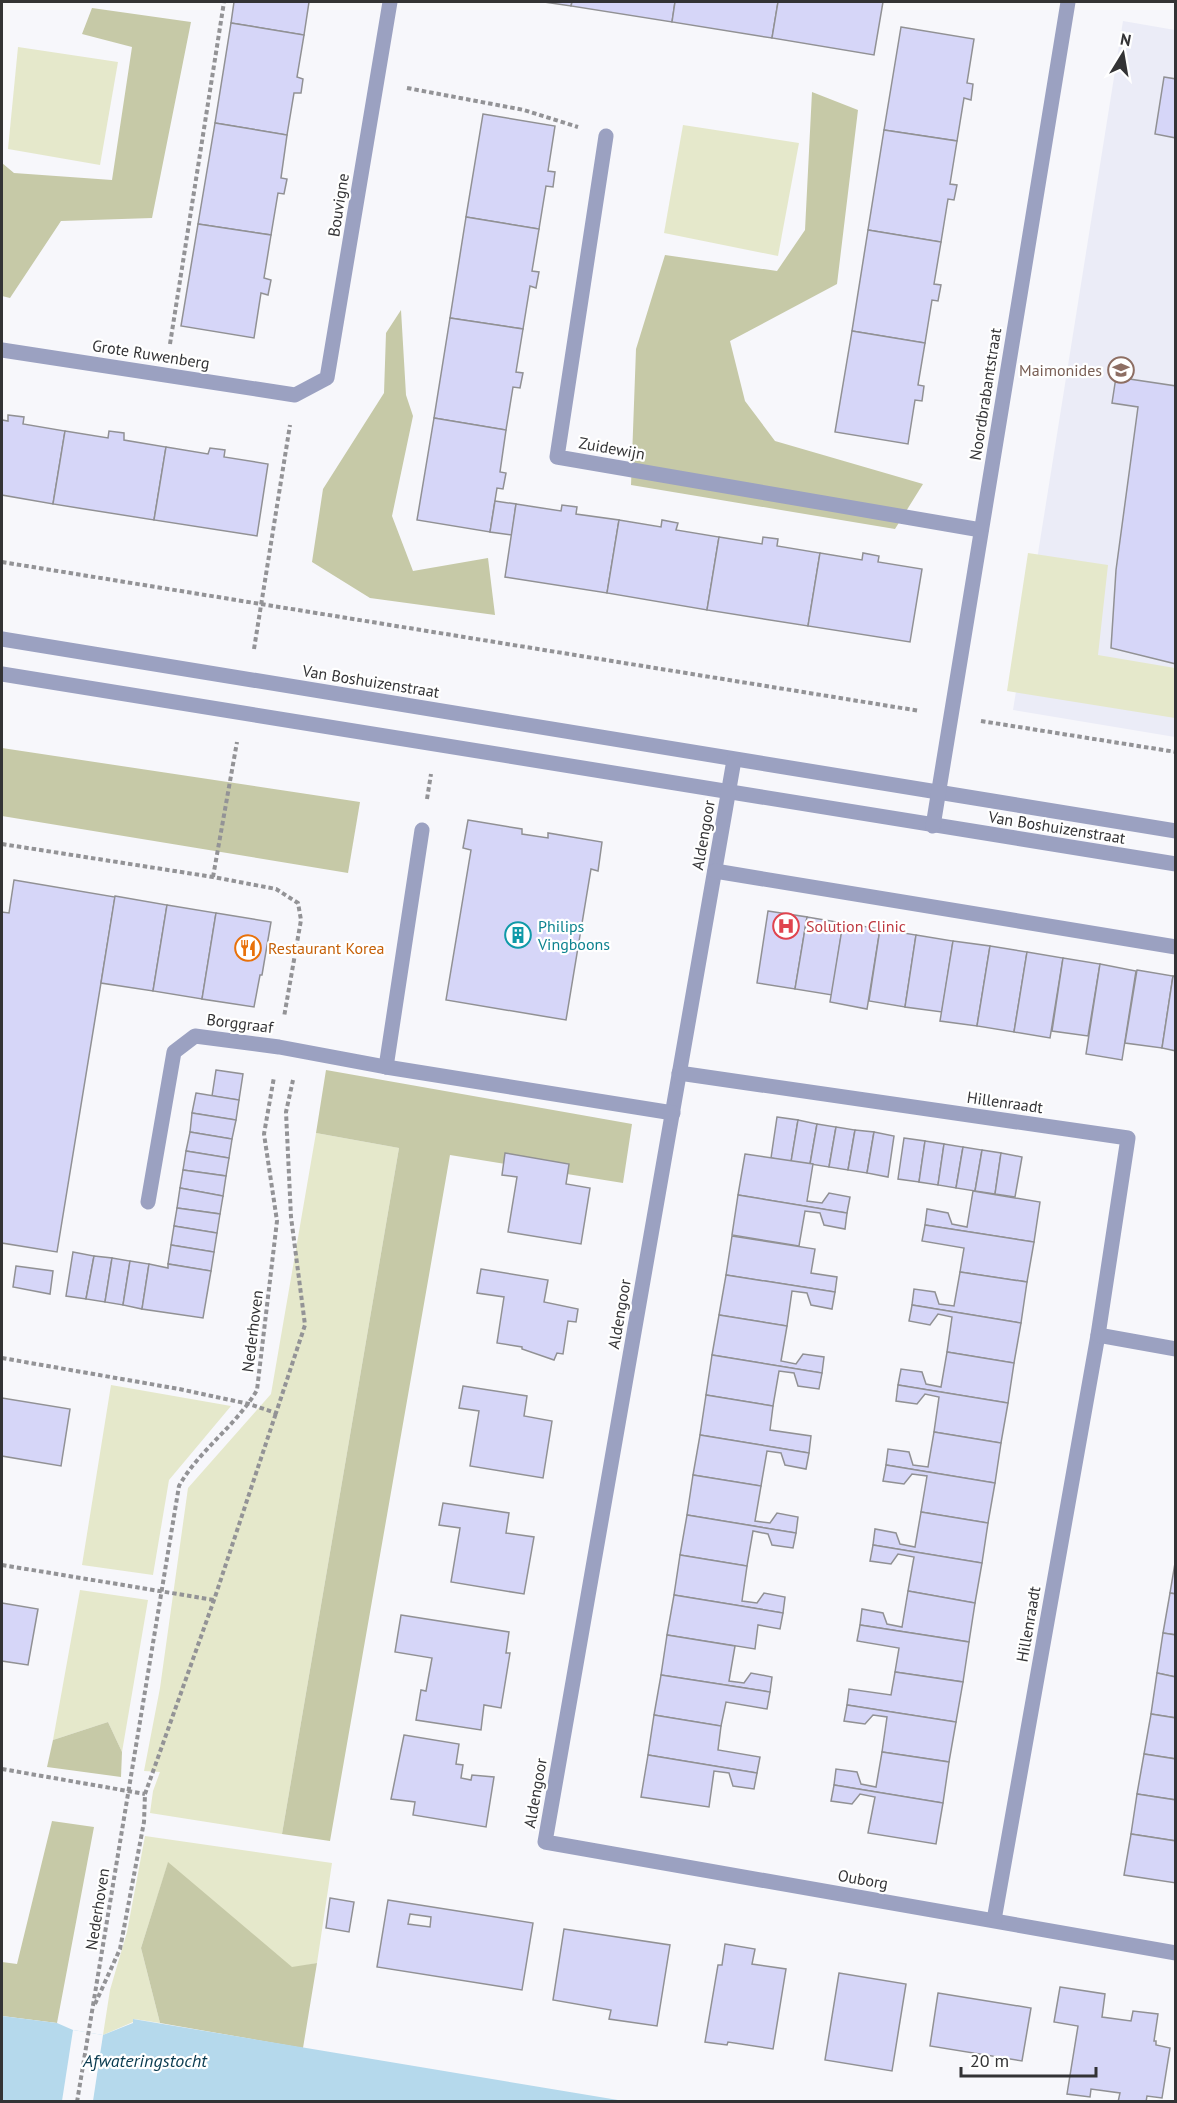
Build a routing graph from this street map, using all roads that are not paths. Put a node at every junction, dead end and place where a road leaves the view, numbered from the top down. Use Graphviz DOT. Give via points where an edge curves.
graph roads {
  1 [pos="390,2"];
  2 [pos="1068,2"];
  3 [pos="606,136"];
  4 [pos="2,350"];
  5 [pos="295,395"];
  6 [pos="981,530"];
  7 [pos="2,639"];
  8 [pos="2,674"];
  9 [pos="734,760"];
  10 [pos="938,791"];
  11 [pos="729,792"];
  12 [pos="933,826"];
  13 [pos="422,830"];
  14 [pos="1176,831"];
  15 [pos="1176,864"];
  16 [pos="715,871"];
  17 [pos="1176,947"];
  18 [pos="386,1067"];
  19 [pos="680,1073"];
  20 [pos="673,1113"];
  21 [pos="148,1202"];
  22 [pos="1098,1335"];
  23 [pos="1176,1349"];
  24 [pos="545,1842"];
  25 [pos="994,1920"];
  26 [pos="1176,1953"];
  1 -- 5 [label="street, Bouvigne" via="327,378"];
  2 -- 6 [label="street, Noordbrabantstraat"];
  3 -- 6 [label="street, Zuidewijn" via="557,457"];
  4 -- 5 [label="street, Grote Ruwenberg"];
  6 -- 10 [label="street, Noordbrabantstraat"];
  7 -- 9 [label="street, Van Boshuizenstraat"];
  8 -- 11 [label="street, Van Boshuizenstraat"];
  9 -- 10 [label="street, Van Boshuizenstraat"];
  9 -- 11 [label="street"];
  10 -- 12 [label="street"];
  10 -- 14 [label="street, Van Boshuizenstraat"];
  11 -- 12 [label="street, Van Boshuizenstraat"];
  11 -- 16 [label="street, Aldengoor"];
  12 -- 15 [label="street, Van Boshuizenstraat"];
  13 -- 18 [label="street"];
  16 -- 17 [label="street"];
  16 -- 19 [label="street, Aldengoor"];
  18 -- 20 [label="street, Borggraaf"];
  18 -- 21 [label="street, Borggraaf" via="195,1036 174,1052"];
  19 -- 20 [label="street, Aldengoor"];
  19 -- 22 [label="street, Hillenraadt" via="1128,1138"];
  20 -- 24 [label="street, Aldengoor"];
  22 -- 23 [label="street"];
  22 -- 25 [label="street, Hillenraadt"];
  24 -- 25 [label="street, Ouborg"];
  25 -- 26 [label="street, Ouborg"];
}
